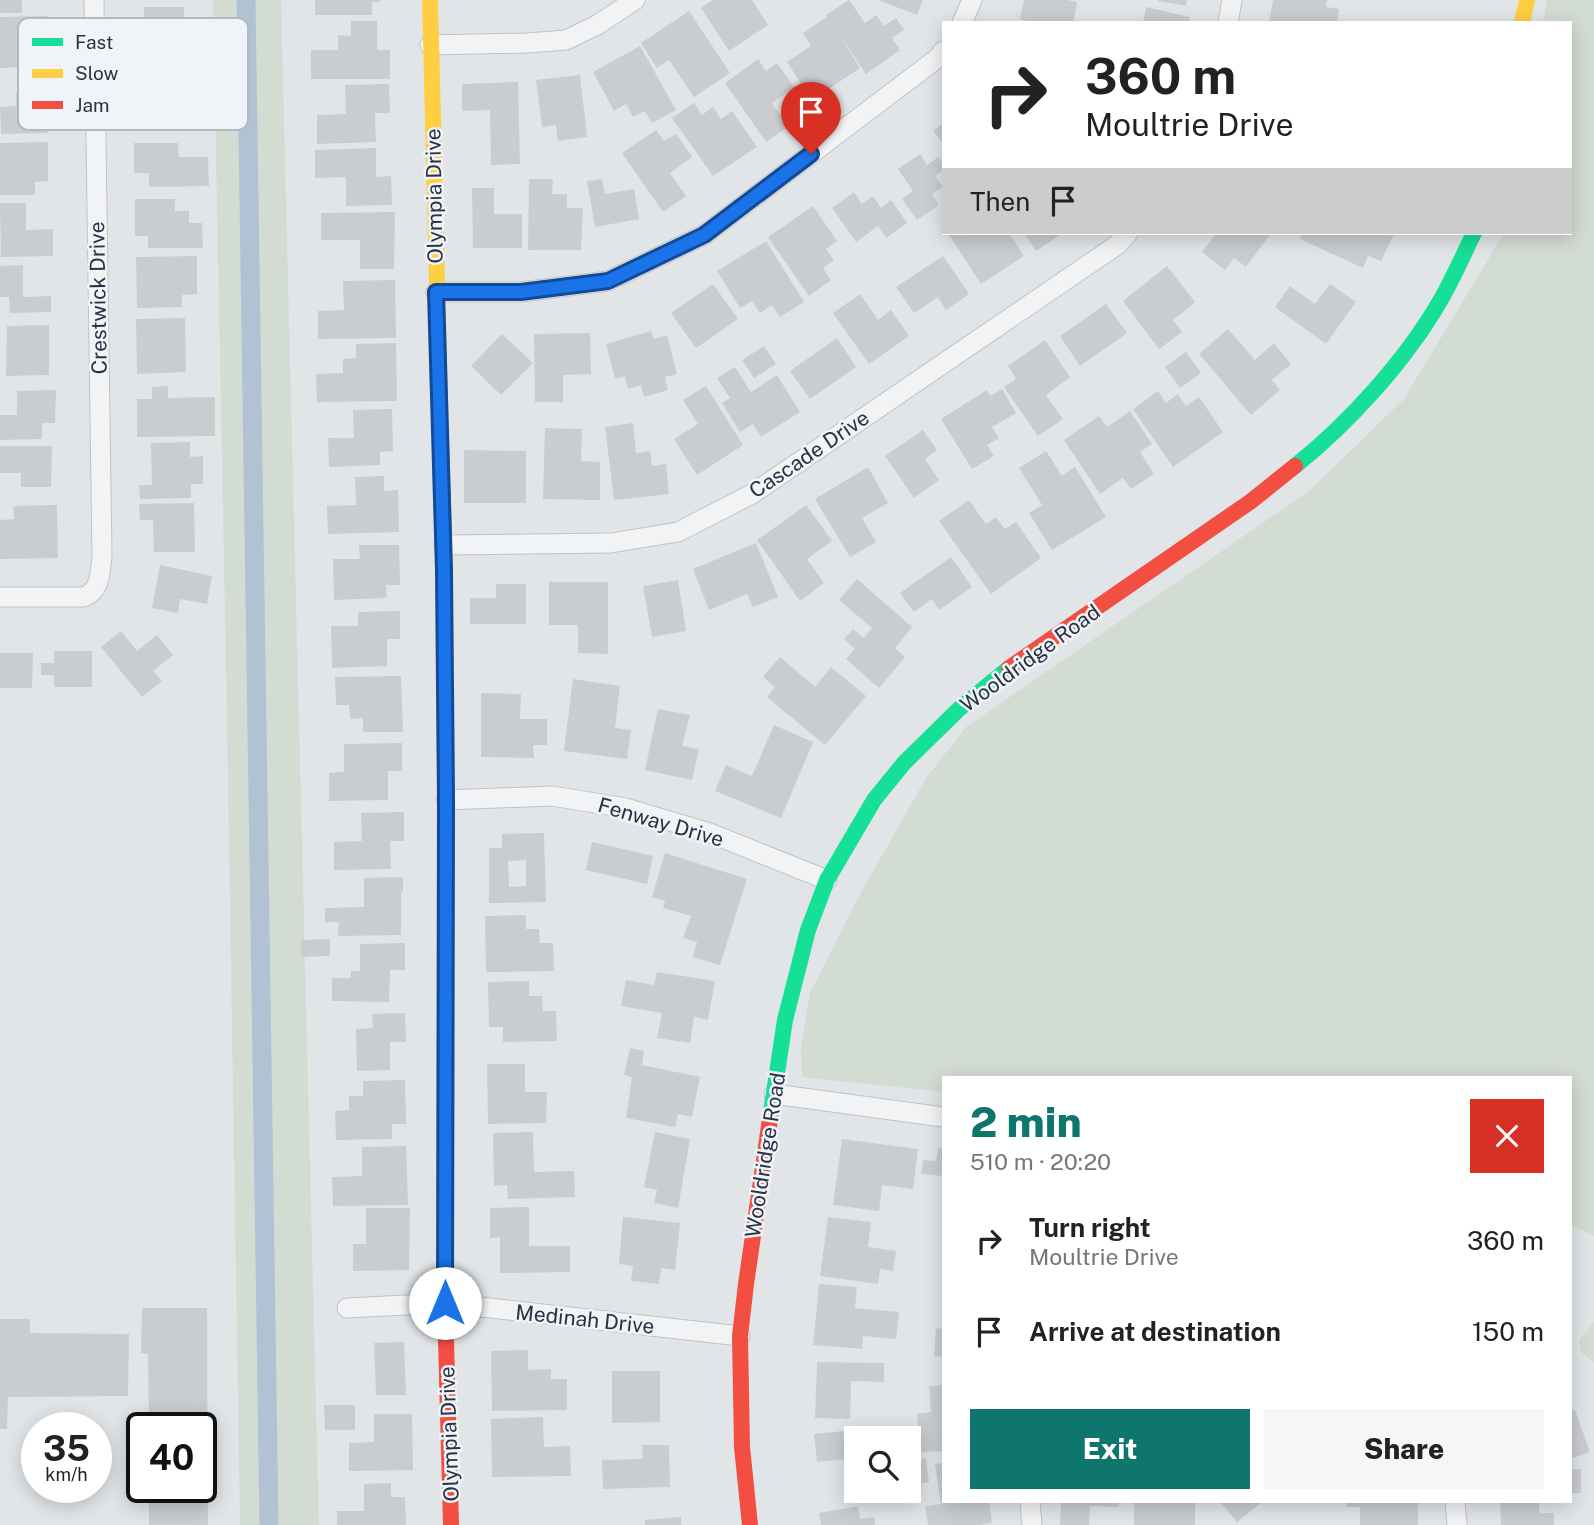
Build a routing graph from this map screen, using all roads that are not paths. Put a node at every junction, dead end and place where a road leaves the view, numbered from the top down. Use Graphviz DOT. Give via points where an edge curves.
graph roads {
  1 [pos="94,0"];
  2 [pos="430,0"];
  3 [pos="635,0"];
  4 [pos="972,0"];
  5 [pos="1232,0"];
  6 [pos="1527,0"];
  7 [pos="94,18"];
  8 [pos="963,21"];
  9 [pos="1228,21"];
  10 [pos="1522,21"];
  11 [pos="430,45"];
  12 [pos="942,52"];
  13 [pos="96,130"];
  14 [pos="1126,235"];
  15 [pos="1473,235"];
  16 [pos="436,292"];
  17 [pos="444,544"];
  18 [pos="0,597"];
  19 [pos="446,800"];
  20 [pos="827,880"];
  21 [pos="774,1094"];
  22 [pos="942,1117"];
  23 [pos="445,1303"];
  24 [pos="347,1308"];
  25 [pos="740,1336"];
  26 [pos="1030,1503"];
  27 [pos="1455,1503"];
  28 [pos="451,1525"];
  29 [pos="750,1525"];
  30 [pos="1032,1525"];
  31 [pos="1457,1525"];
  1 -- 7 [label="street, Crestwick Drive"];
  2 -- 11 [label="street, Olympia Drive"];
  3 -- 11 [label="street" via="566,40"];
  4 -- 8 [label="street"];
  5 -- 9 [label="street"];
  6 -- 10 [label="street"];
  11 -- 16 [label="street, Olympia Drive"];
  12 -- 16 [label="street" via="704,235 608,281 521,292"];
  13 -- 18 [label="street, Crestwick Drive" via="99,583 84,597"];
  14 -- 17 [label="street, Cascade Drive" via="752,494 678,532 611,542"];
  15 -- 20 [label="street, Wooldridge Road" via="1440,301 1404,354 1357,409 1250,502 1012,666 959,709 874,800"];
  16 -- 17 [label="street, Olympia Drive"];
  17 -- 19 [label="street, Olympia Drive"];
  19 -- 20 [label="street, Fenway Drive" via="552,796 626,808 710,834"];
  19 -- 23 [label="street, Olympia Drive"];
  20 -- 21 [label="street, Wooldridge Road" via="808,930"];
  21 -- 22 [label="street"];
  21 -- 25 [label="street, Wooldridge Road"];
  23 -- 24 [label="street, Medinah Drive"];
  23 -- 25 [label="street, Medinah Drive"];
  23 -- 28 [label="street, Olympia Drive"];
  25 -- 29 [label="street, Wooldridge Road" via="742,1447"];
  26 -- 30 [label="street"];
  27 -- 31 [label="street"];
}
